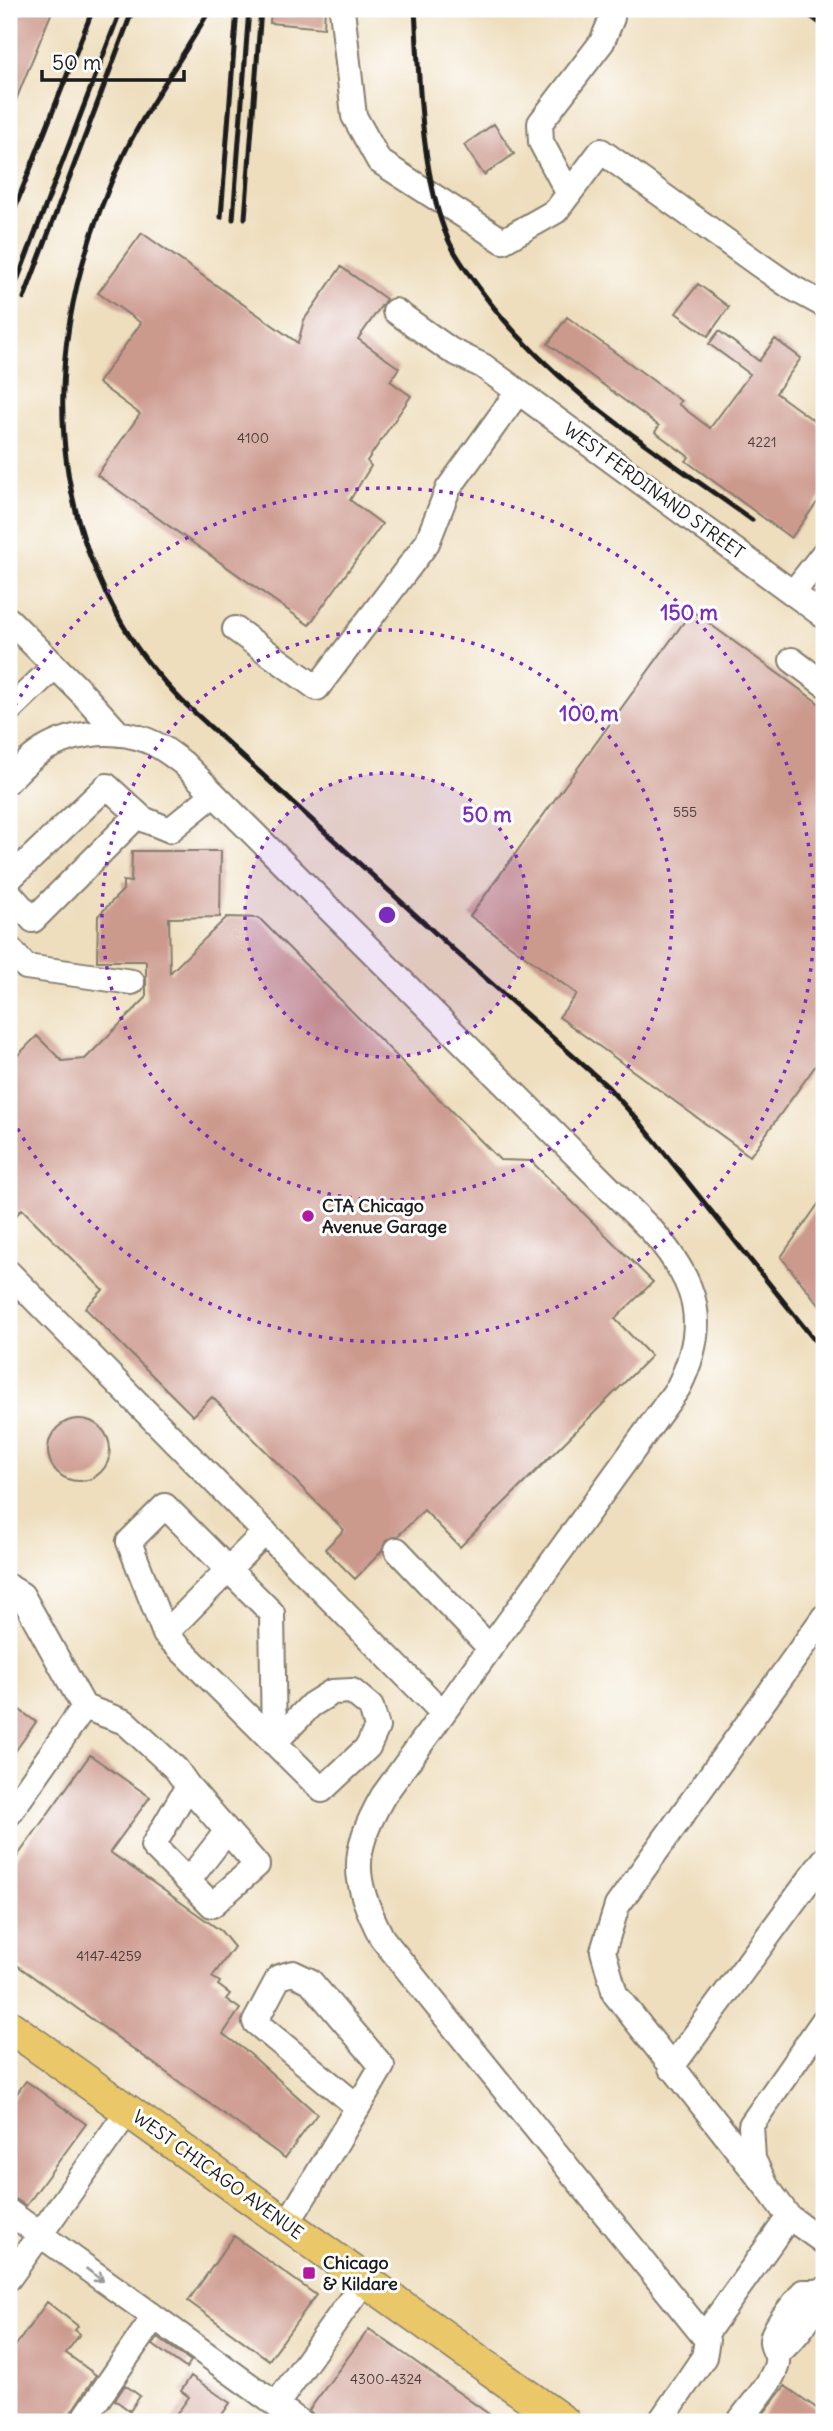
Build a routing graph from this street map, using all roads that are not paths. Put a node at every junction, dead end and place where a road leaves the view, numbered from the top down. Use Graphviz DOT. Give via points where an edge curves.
graph roads {
  1 [pos="342,9"];
  2 [pos="611,9"];
  3 [pos="569,194"];
  4 [pos="824,305"];
  5 [pos="395,311"];
  6 [pos="518,392"];
  7 [pos="824,553"];
  8 [pos="793,593"];
  9 [pos="824,616"];
  10 [pos="9,620"];
  11 [pos="235,629"];
  12 [pos="792,660"];
  13 [pos="55,666"];
  14 [pos="824,684"];
  15 [pos="9,710"];
  16 [pos="119,734"];
  17 [pos="9,780"];
  18 [pos="214,794"];
  19 [pos="138,815"];
  20 [pos="9,879"];
  21 [pos="9,893"];
  22 [pos="9,948"];
  23 [pos="132,982"];
  24 [pos="9,1273"];
  25 [pos="265,1532"];
  26 [pos="397,1550"];
  27 [pos="228,1569"];
  28 [pos="9,1587"];
  29 [pos="824,1617"];
  30 [pos="165,1634"];
  31 [pos="490,1648"];
  32 [pos="84,1707"];
  33 [pos="443,1713"];
  34 [pos="188,1786"];
  35 [pos="9,1814"];
  36 [pos="227,1831"];
  37 [pos="824,1860"];
  38 [pos="188,1881"];
  39 [pos="824,2020"];
  40 [pos="9,2026"];
  41 [pos="671,2068"];
  42 [pos="358,2107"];
  43 [pos="128,2111"];
  44 [pos="766,2186"];
  45 [pos="9,2212"];
  46 [pos="789,2217"];
  47 [pos="287,2224"];
  48 [pos="40,2235"];
  49 [pos="824,2242"];
  50 [pos="9,2278"];
  51 [pos="365,2280"];
  52 [pos="822,2292"];
  53 [pos="154,2317"];
  54 [pos="704,2336"];
  55 [pos="276,2405"];
  56 [pos="741,2420"];
  57 [pos="82,2422"];
  58 [pos="300,2422"];
  59 [pos="564,2422"];
  60 [pos="660,2422"];
  1 -- 3 [label="street" via="354,116 379,161 503,241 556,211"];
  2 -- 3 [label="street" via="612,19 601,42 540,123 541,142"];
  3 -- 4 [label="street" via="601,151 780,279"];
  5 -- 6 [label="street, WEST FERDINAND STREET"];
  6 -- 8 [label="street, WEST FERDINAND STREET"];
  6 -- 11 [label="street" via="448,489 428,543 317,688"];
  7 -- 8 [label="street"];
  8 -- 9 [label="street, WEST FERDINAND STREET"];
  10 -- 13 [label="street"];
  12 -- 14 [label="street"];
  13 -- 15 [label="street"];
  13 -- 16 [label="street"];
  16 -- 17 [label="street" via="66,738 36,754"];
  16 -- 18 [label="street" via="165,749"];
  18 -- 19 [label="street" via="170,830"];
  18 -- 31 [label="street" via="653,1232 674,1256 687,1283 696,1311 696,1340 678,1388"];
  19 -- 20 [label="street" via="107,786"];
  19 -- 21 [label="street" via="33,920"];
  22 -- 23 [label="street" via="26,967"];
  24 -- 25 [label="street"];
  25 -- 27 [label="street"];
  25 -- 33 [label="street"];
  26 -- 31 [label="street"];
  27 -- 30 [label="street"];
  27 -- 30 [label="street" via="165,1506 129,1542"];
  27 -- 30 [label="street" via="272,1613 274,1742"];
  28 -- 32 [label="street" via="22,1595"];
  29 -- 41 [label="street" via="617,1906 603,1951 615,1994"];
  31 -- 33 [label="street"];
  32 -- 34 [label="street" via="125,1721"];
  32 -- 35 [label="street"];
  33 -- 54 [label="street" via="368,1823 357,1873 366,1907 382,1938"];
  34 -- 36 [label="street"];
  34 -- 38 [label="street" via="153,1846"];
  36 -- 38 [label="street"];
  36 -- 38 [label="street" via="257,1866 212,1905"];
  37 -- 41 [label="street"];
  39 -- 44 [label="street" via="751,2125 753,2159"];
  40 -- 43 [label="main road, WEST CHICAGO AVENUE"];
  41 -- 44 [label="street"];
  42 -- 42 [label="street" via="382,2066 310,1981 293,1973 279,1977 255,2022"];
  42 -- 47 [label="street"];
  43 -- 47 [label="main road, WEST CHICAGO AVENUE"];
  43 -- 48 [label="street"];
  44 -- 46 [label="street"];
  45 -- 48 [label="street"];
  46 -- 49 [label="street"];
  46 -- 54 [label="street"];
  47 -- 51 [label="main road, WEST CHICAGO AVENUE"];
  48 -- 50 [label="street"];
  48 -- 53 [label="street, one-way"];
  51 -- 55 [label="street"];
  51 -- 59 [label="main road, WEST CHICAGO AVENUE"];
  52 -- 56 [label="street" via="803,2292 773,2333 776,2366"];
  53 -- 55 [label="street"];
  53 -- 57 [label="street"];
  54 -- 60 [label="street" via="704,2357"];
  55 -- 58 [label="street"];
}
